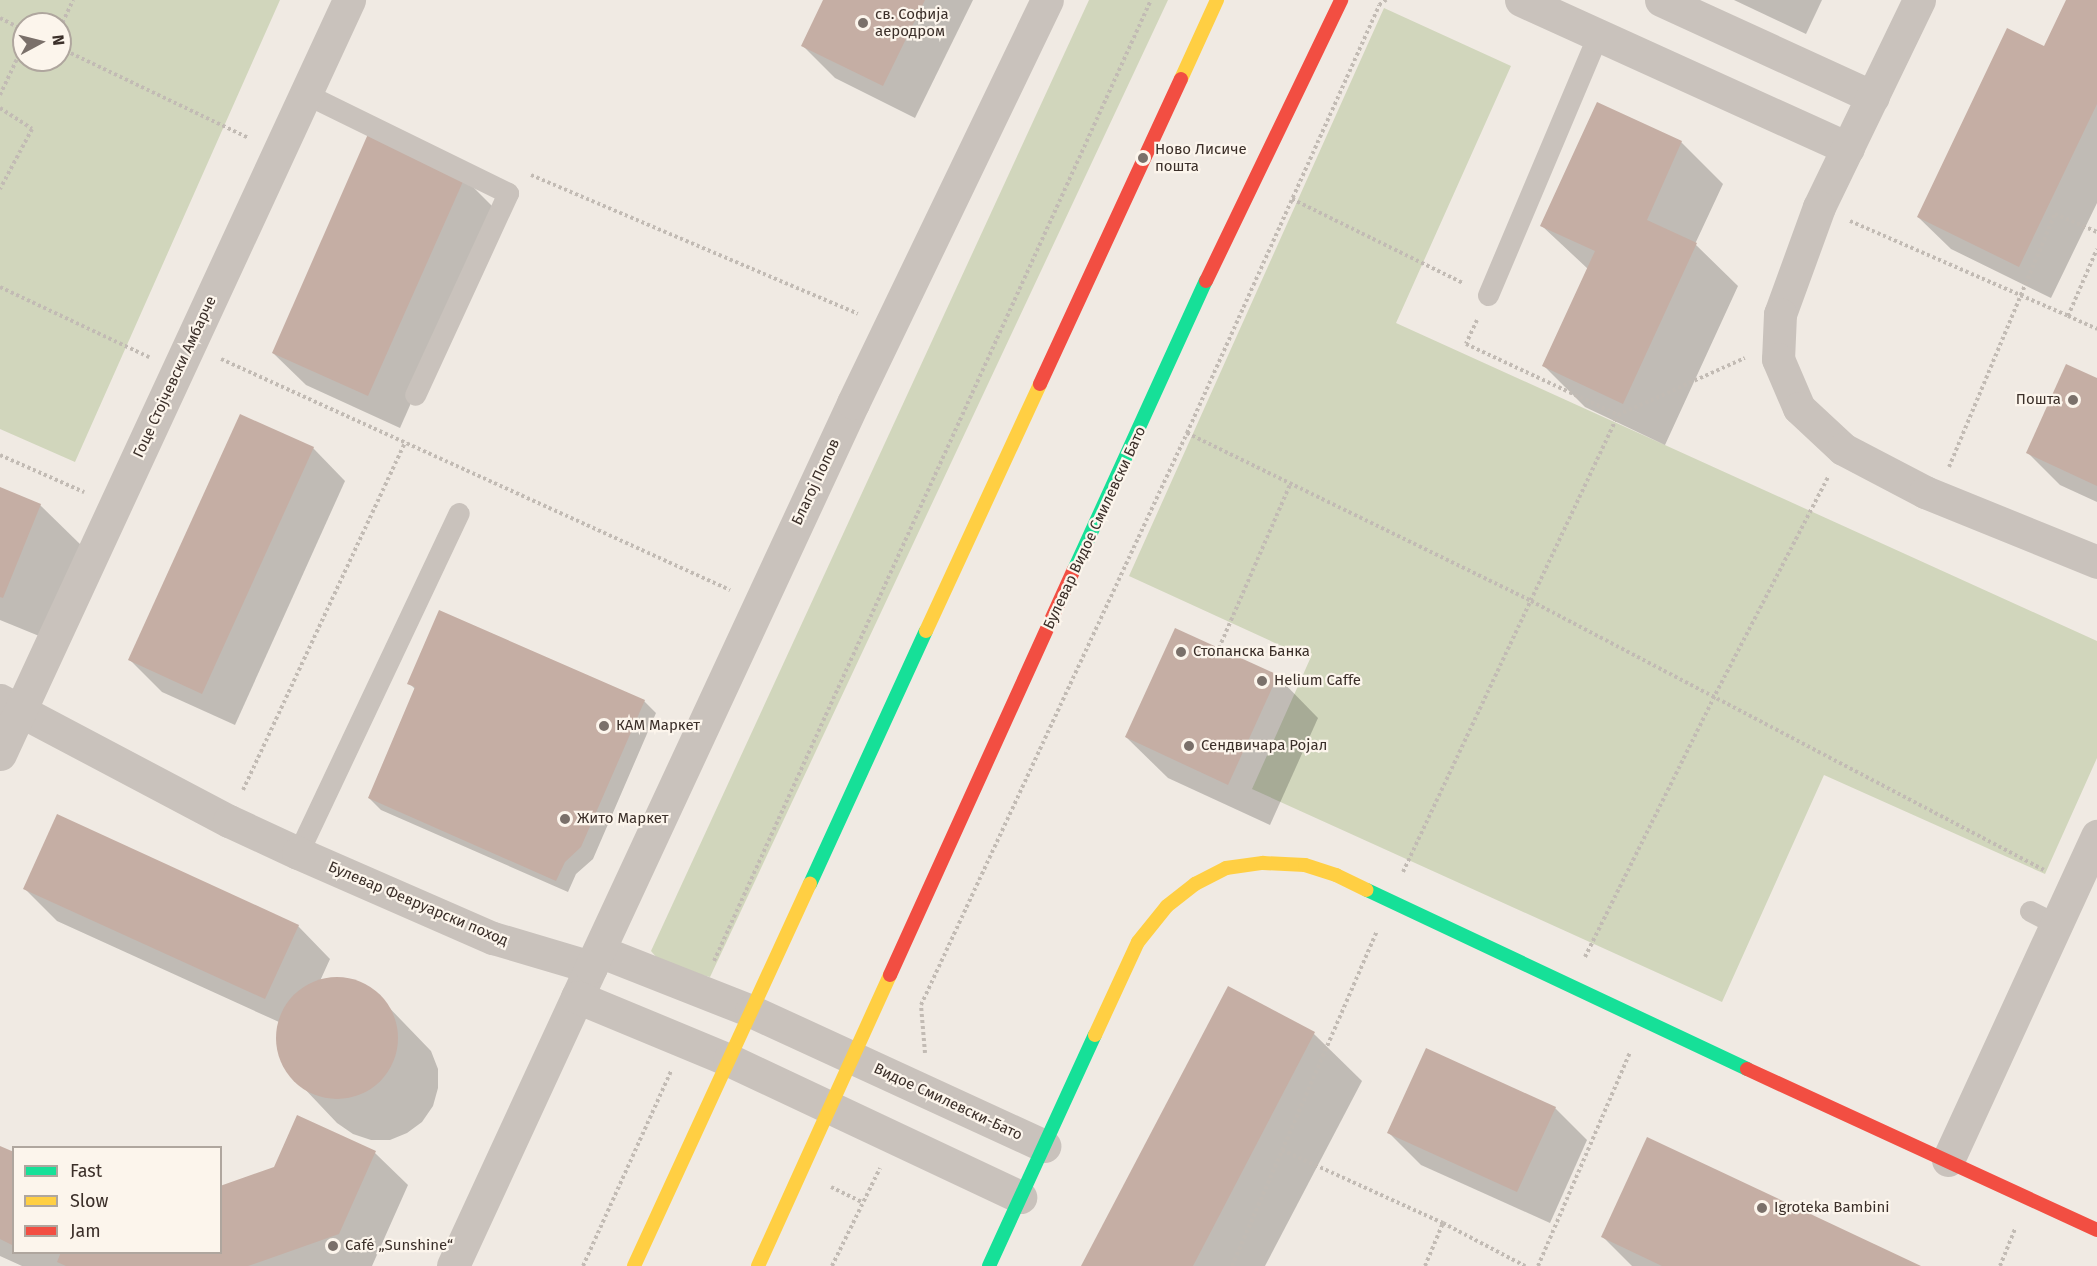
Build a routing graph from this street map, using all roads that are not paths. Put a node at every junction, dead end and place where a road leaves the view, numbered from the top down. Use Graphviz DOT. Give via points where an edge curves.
graph roads {
  1 [pos="349,0"];
  2 [pos="1047,0"];
  3 [pos="1217,0"];
  4 [pos="1341,0"];
  5 [pos="1521,0"];
  6 [pos="1661,0"];
  7 [pos="1919,0"];
  8 [pos="1598,35"];
  9 [pos="306,94"];
  10 [pos="1873,97"];
  11 [pos="1848,148"];
  12 [pos="1488,295"];
  13 [pos="415,395"];
  14 [pos="459,513"];
  15 [pos="2097,562"];
  16 [pos="10,706"];
  17 [pos="0,754"];
  18 [pos="2097,836"];
  19 [pos="298,853"];
  20 [pos="595,959"];
  21 [pos="577,997"];
  22 [pos="751,1011"];
  23 [pos="852,1058"];
  24 [pos="729,1060"];
  25 [pos="830,1108"];
  26 [pos="1044,1146"];
  27 [pos="1948,1160"];
  28 [pos="1020,1197"];
  29 [pos="2097,1230"];
  30 [pos="453,1266"];
  31 [pos="634,1266"];
  32 [pos="758,1266"];
  33 [pos="989,1266"];
  1 -- 9 [label="street, Гоце Стојчевски Амбарче"];
  2 -- 20 [label="street, Благој Попов" via="889,327"];
  3 -- 22 [label="street"];
  4 -- 23 [label="street, Булевар Видое Смилевски Бато" via="1189,317"];
  5 -- 8 [label="street"];
  6 -- 10 [label="street"];
  7 -- 10 [label="street"];
  8 -- 11 [label="street"];
  8 -- 12 [label="lane"];
  9 -- 13 [label="lane" via="508,193"];
  9 -- 16 [label="street, Гоце Стојчевски Амбарче" via="190,345"];
  10 -- 11 [label="street"];
  11 -- 15 [label="street" via="1819,207 1780,314 1778,359 1799,408 1843,449 1925,492"];
  14 -- 19 [label="lane"];
  16 -- 17 [label="street, Гоце Стојчевски Амбарче"];
  16 -- 19 [label="street, Булевар Февруарски поход"];
  18 -- 27 [label="street" via="2074,886 2043,917"];
  19 -- 20 [label="street, Булевар Февруарски поход" via="493,938"];
  20 -- 21 [label="street"];
  20 -- 22 [label="street"];
  21 -- 24 [label="street"];
  21 -- 30 [label="street"];
  22 -- 23 [label="street"];
  22 -- 24 [label="street"];
  23 -- 25 [label="street, Булевар Видое Смилевски Бато"];
  23 -- 26 [label="street, Видое Смилевски-Бато"];
  24 -- 25 [label="street"];
  24 -- 31 [label="street"];
  25 -- 28 [label="street"];
  25 -- 32 [label="street, Булевар Видое Смилевски Бато"];
  26 -- 27 [label="street" via="1138,942 1167,906 1195,884 1226,868 1263,863 1305,865 1336,875 1644,1021 1725,1052"];
  26 -- 28 [label="street"];
  27 -- 29 [label="street"];
  28 -- 33 [label="street"];
}
